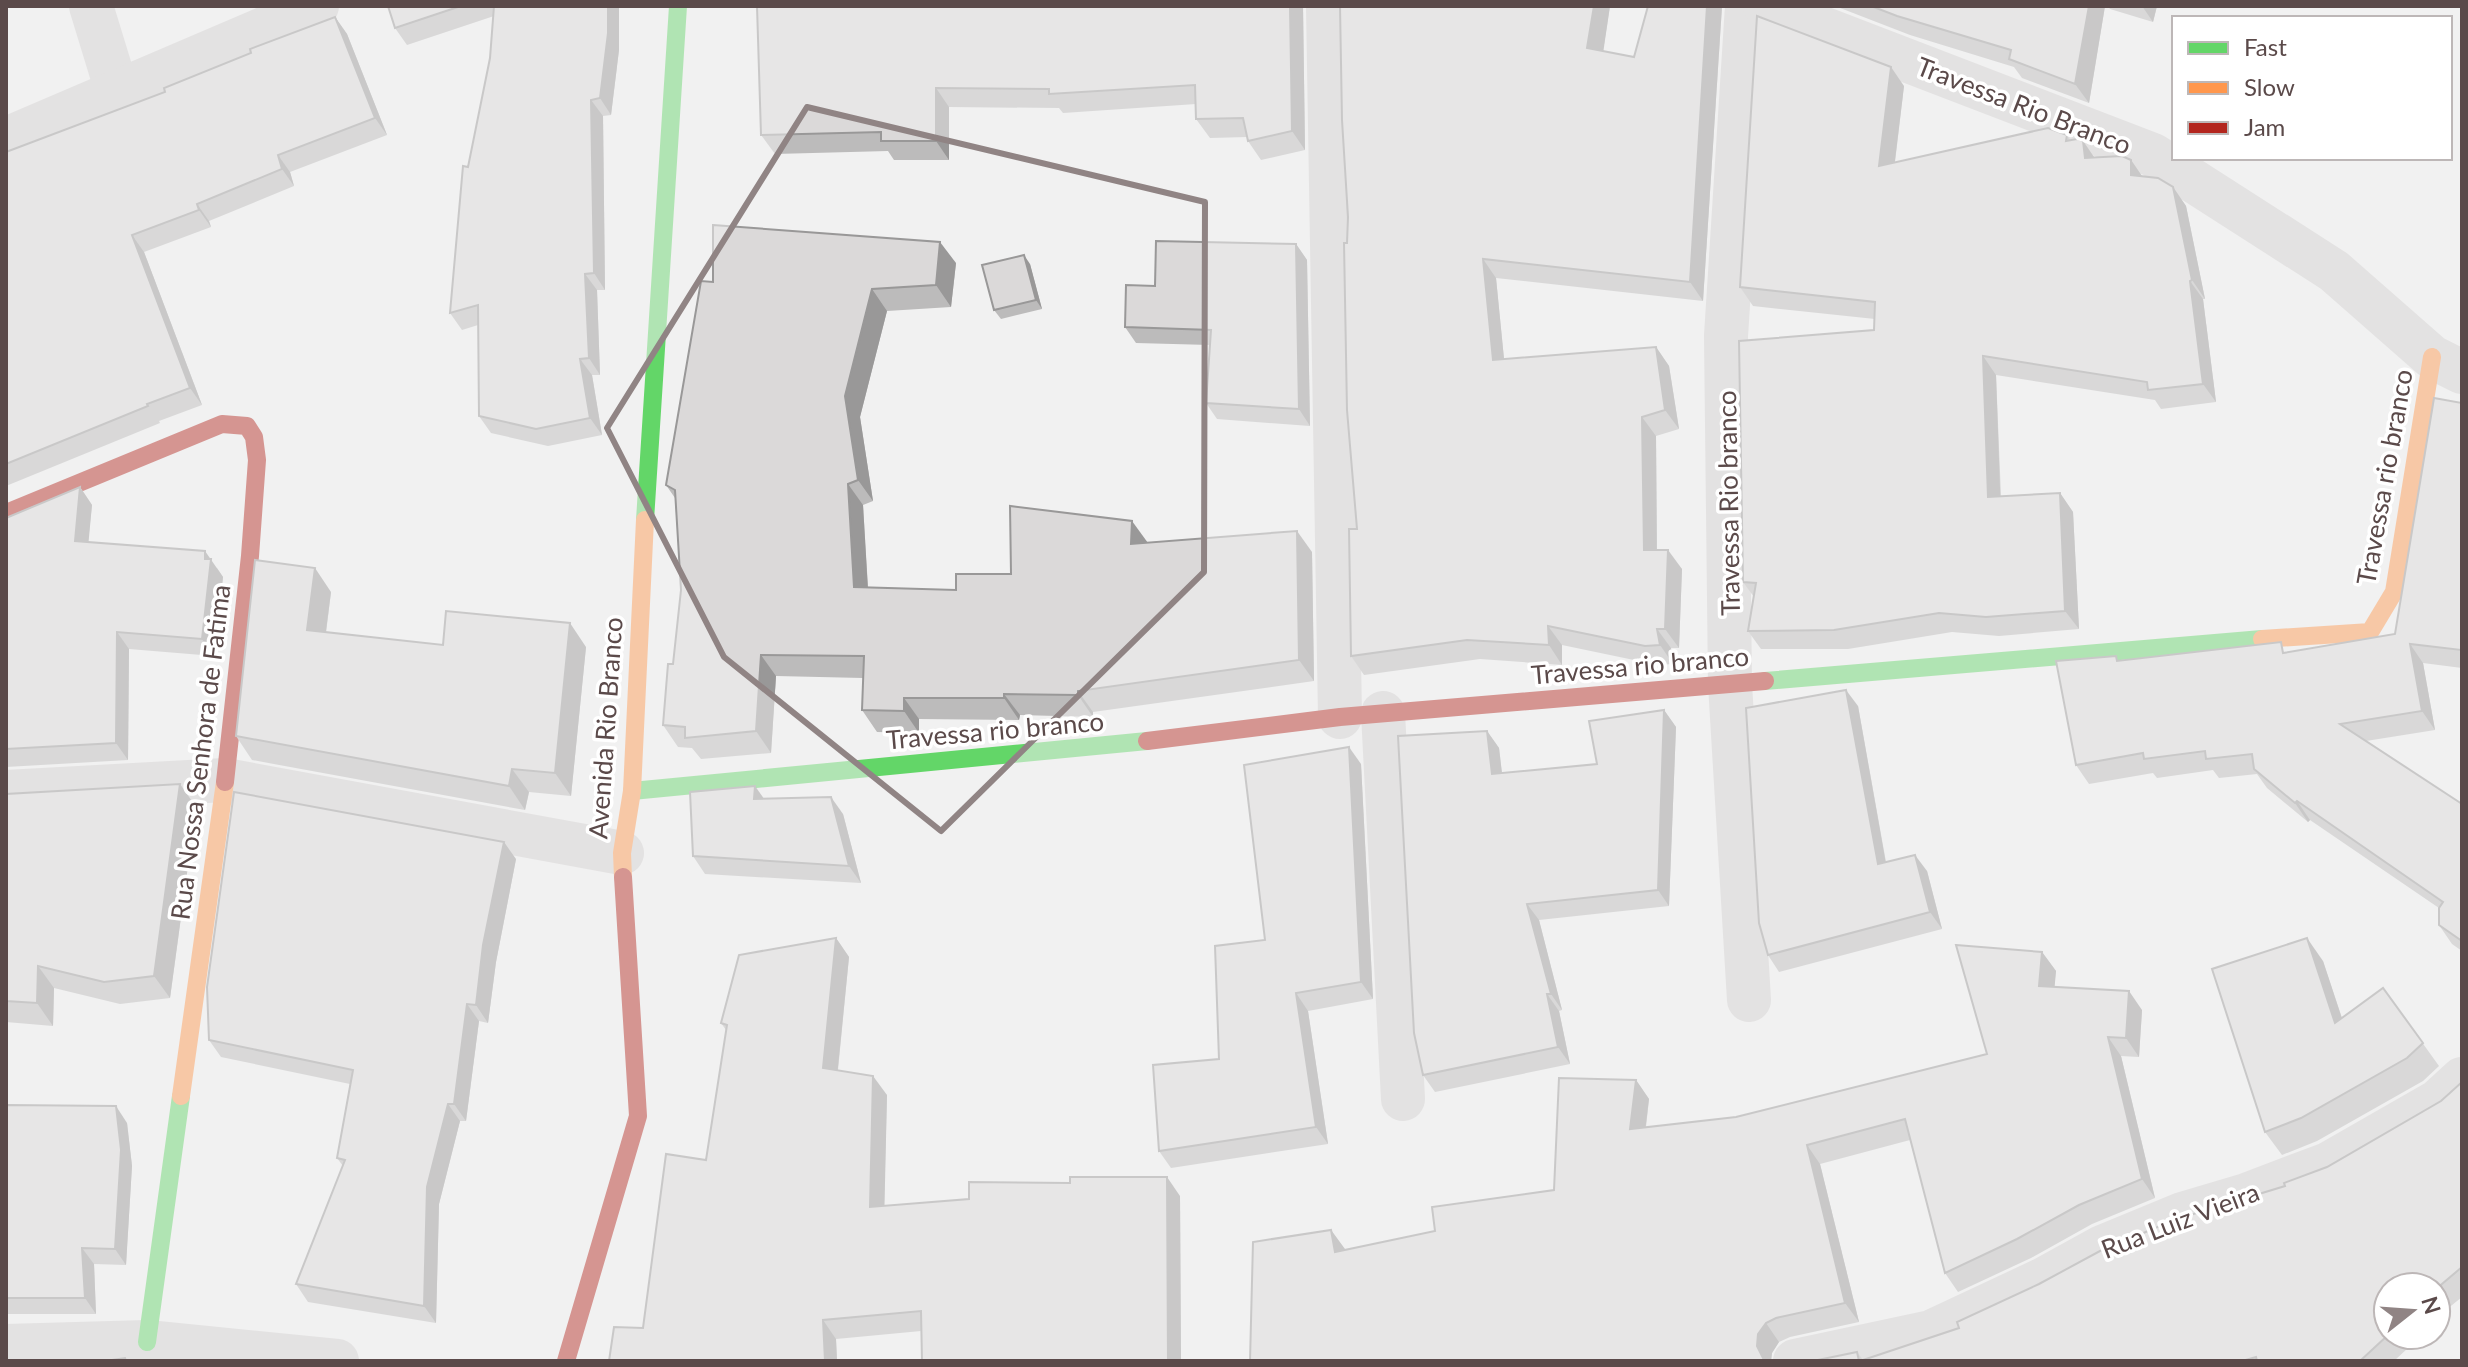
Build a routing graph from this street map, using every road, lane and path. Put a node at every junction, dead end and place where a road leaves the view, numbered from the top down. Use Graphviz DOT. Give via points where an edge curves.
graph roads {
  1 [pos="91,6"];
  2 [pos="317,6"];
  3 [pos="678,6"];
  4 [pos="697,6"];
  5 [pos="1328,6"];
  6 [pos="1747,6"];
  7 [pos="1765,6"];
  8 [pos="672,90"];
  9 [pos="117,91"];
  10 [pos="6,139"];
  11 [pos="2447,364"];
  12 [pos="6,513"];
  13 [pos="1730,684"];
  14 [pos="1383,713"];
  15 [pos="1340,717"];
  16 [pos="225,780"];
  17 [pos="632,791"];
  18 [pos="6,792"];
  19 [pos="622,853"];
  20 [pos="1749,1000"];
  21 [pos="2462,1079"];
  22 [pos="1403,1099"];
  23 [pos="147,1342"];
  24 [pos="6,1346"];
  25 [pos="337,1361"];
  26 [pos="566,1361"];
  27 [pos="1795,1361"];
  1 -- 9 [label="street"];
  2 -- 9 [label="street"];
  3 -- 8 [label="street"];
  4 -- 8 [label="street"];
  5 -- 15 [label="street"];
  6 -- 13 [label="street, Travessa Rio branco" via="1726,336"];
  7 -- 11 [label="street, Travessa Rio Branco" via="2153,155 2334,271"];
  8 -- 17 [label="street, Avenida Rio Branco"];
  9 -- 10 [label="street"];
  11 -- 13 [label="street, Travessa rio branco" via="2394,592 2370,632"];
  12 -- 16 [label="street, Rua Nossa Senhora de Fatima" via="222,424 247,426 257,460"];
  13 -- 14 [label="street, Travessa rio branco"];
  13 -- 20 [label="street, Travessa Rio branco"];
  14 -- 15 [label="street, Travessa rio branco"];
  14 -- 22 [label="street"];
  15 -- 17 [label="street, Travessa rio branco" via="1116,745"];
  16 -- 18 [label="street"];
  16 -- 19 [label="street"];
  16 -- 23 [label="street, Rua Nossa Senhora de Fatima"];
  17 -- 19 [label="street, Avenida Rio Branco"];
  19 -- 26 [label="street, Avenida Rio Branco" via="638,1116"];
  21 -- 27 [label="street, Rua Luiz Vieira" via="2438,1101 2328,1164 2102,1247 1931,1332"];
  23 -- 24 [label="street"];
  23 -- 25 [label="street"];
}
